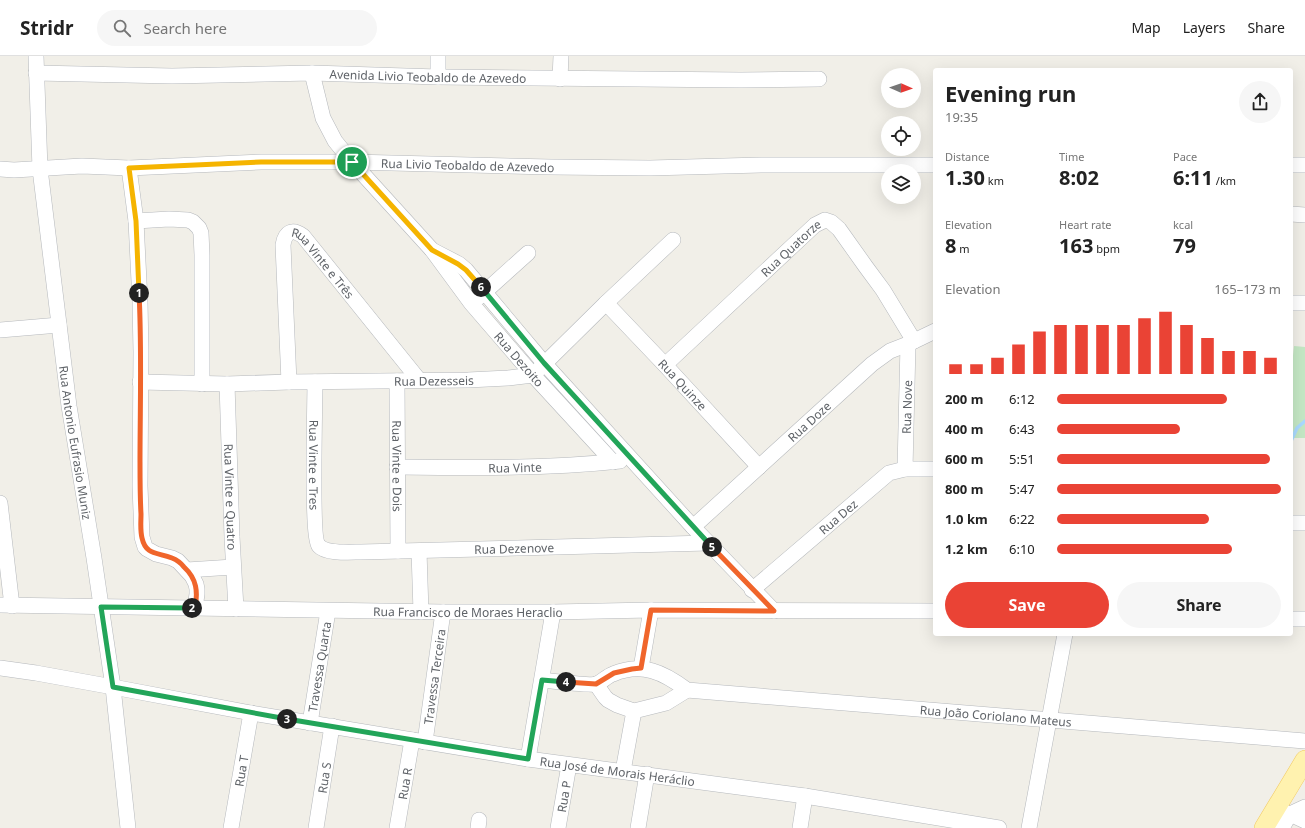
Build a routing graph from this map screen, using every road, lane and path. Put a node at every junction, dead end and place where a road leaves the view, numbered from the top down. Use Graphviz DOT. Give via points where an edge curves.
graph roads {
  1 [pos="36,56"];
  2 [pos="438,56"];
  3 [pos="561,56"];
  4 [pos="36,73"];
  5 [pos="312,73"];
  6 [pos="438,77"];
  7 [pos="560,79"];
  8 [pos="819,79"];
  9 [pos="352,162"];
  10 [pos="933,165"];
  11 [pos="1293,165"];
  12 [pos="1305,165"];
  13 [pos="129,168"];
  14 [pos="0,169"];
  15 [pos="40,169"];
  16 [pos="1293,214"];
  17 [pos="1305,215"];
  18 [pos="136,221"];
  19 [pos="673,240"];
  20 [pos="432,250"];
  21 [pos="528,253"];
  22 [pos="485,292"];
  23 [pos="606,302"];
  24 [pos="471,303"];
  25 [pos="1293,303"];
  26 [pos="1305,303"];
  27 [pos="59,325"];
  28 [pos="0,330"];
  29 [pos="933,332"];
  30 [pos="911,342"];
  31 [pos="544,363"];
  32 [pos="665,365"];
  33 [pos="533,375"];
  34 [pos="419,380"];
  35 [pos="397,381"];
  36 [pos="140,382"];
  37 [pos="289,382"];
  38 [pos="315,382"];
  39 [pos="202,384"];
  40 [pos="227,384"];
  41 [pos="632,460"];
  42 [pos="613,462"];
  43 [pos="397,467"];
  44 [pos="759,467"];
  45 [pos="905,469"];
  46 [pos="933,469"];
  47 [pos="0,503"];
  48 [pos="1293,523"];
  49 [pos="1305,523"];
  50 [pos="693,527"];
  51 [pos="708,543"];
  52 [pos="320,548"];
  53 [pos="398,551"];
  54 [pos="419,551"];
  55 [pos="233,567"];
  56 [pos="187,570"];
  57 [pos="752,590"];
  58 [pos="6,606"];
  59 [pos="101,607"];
  60 [pos="195,608"];
  61 [pos="236,609"];
  62 [pos="651,610"];
  63 [pos="328,611"];
  64 [pos="774,611"];
  65 [pos="933,611"];
  66 [pos="422,612"];
  67 [pos="443,612"];
  68 [pos="554,612"];
  69 [pos="1293,619"];
  70 [pos="1305,619"];
  71 [pos="1064,636"];
  72 [pos="0,668"];
  73 [pos="641,668"];
  74 [pos="542,680"];
  75 [pos="596,684"];
  76 [pos="113,687"];
  77 [pos="687,690"];
  78 [pos="634,711"];
  79 [pos="251,713"];
  80 [pos="1049,719"];
  81 [pos="310,723"];
  82 [pos="332,726"];
  83 [pos="419,741"];
  84 [pos="1305,741"];
  85 [pos="528,759"];
  86 [pos="1305,760"];
  87 [pos="569,765"];
  88 [pos="623,771"];
  89 [pos="647,774"];
  90 [pos="805,796"];
  91 [pos="1305,807"];
  92 [pos="1282,812"];
  93 [pos="1305,821"];
  94 [pos="128,828"];
  95 [pos="231,828"];
  96 [pos="316,828"];
  97 [pos="397,828"];
  98 [pos="558,828"];
  99 [pos="638,828"];
  100 [pos="800,828"];
  101 [pos="999,828"];
  102 [pos="1029,828"];
  103 [pos="1264,828"];
  104 [pos="1282,828"];
  1 -- 4 [label="street, Rua Antonio Eufrasio Muniz"];
  2 -- 6 [label="street"];
  3 -- 7 [label="street"];
  4 -- 5 [label="street, Avenida Livio Teobaldo de Azevedo" via="172,76"];
  4 -- 15 [label="street, Rua Antonio Eufrasio Muniz"];
  5 -- 6 [label="street, Avenida Livio Teobaldo de Azevedo"];
  5 -- 9 [label="street, Rua Dezoito" via="326,125"];
  6 -- 7 [label="street, Avenida Livio Teobaldo de Azevedo"];
  7 -- 8 [label="street, Avenida Livio Teobaldo de Azevedo"];
  9 -- 10 [label="street, Rua Livio Teobaldo de Azevedo" via="620,168"];
  9 -- 13 [label="street, Rua Livio Teobaldo de Azevedo" via="261,162"];
  9 -- 20 [label="street, Rua Dezoito"];
  11 -- 12 [label="street"];
  13 -- 15 [label="street, Rua Livio Teobaldo de Azevedo" via="82,166"];
  13 -- 18 [label="street"];
  14 -- 15 [label="street, Rua Livio Teobaldo de Azevedo"];
  15 -- 27 [label="street, Rua Antonio Eufrasio Muniz"];
  16 -- 17 [label="street"];
  18 -- 36 [label="street"];
  18 -- 39 [label="street" via="188,220 199,228 202,255"];
  19 -- 23 [label="street"];
  20 -- 22 [label="street, Rua Dezoito" via="466,270"];
  20 -- 24 [label="street, Rua Dezoito"];
  21 -- 22 [label="street"];
  22 -- 24 [label="street"];
  22 -- 31 [label="street, Rua Dezoito"];
  23 -- 31 [label="street"];
  23 -- 32 [label="street, Rua Quinze"];
  24 -- 33 [label="street, Rua Dezoito"];
  25 -- 26 [label="street"];
  27 -- 28 [label="street"];
  27 -- 59 [label="street, Rua Antonio Eufrasio Muniz" via="69,406"];
  29 -- 30 [label="street, Rua Doze"];
  30 -- 32 [label="street, Rua Quatorze" via="883,290 835,225 825,220 815,226"];
  30 -- 44 [label="street, Rua Doze" via="890,351 872,364"];
  30 -- 45 [label="street, Rua Nove"];
  31 -- 33 [label="street"];
  31 -- 41 [label="street, Rua Dezoito"];
  32 -- 44 [label="street, Rua Quinze"];
  33 -- 34 [label="street, Rua Dezesseis" via="495,379"];
  33 -- 42 [label="street, Rua Dezoito"];
  34 -- 35 [label="street, Rua Dezesseis"];
  34 -- 37 [label="street, Rua Vinte e Três" via="303,236 289,232 283,245"];
  35 -- 38 [label="street, Rua Dezesseis"];
  35 -- 43 [label="street, Rua Vinte e Dois"];
  36 -- 39 [label="street, Rua Dezesseis"];
  36 -- 56 [label="street" via="142,537 145,547 150,551 178,561"];
  37 -- 38 [label="street, Rua Dezesseis"];
  37 -- 40 [label="street, Rua Dezesseis"];
  38 -- 52 [label="street, Rua Vinte e Tres" via="315,510 316,536"];
  39 -- 40 [label="street, Rua Dezesseis"];
  40 -- 55 [label="street, Rua Vinte e Quatro"];
  41 -- 42 [label="street, Rua Vinte"];
  41 -- 50 [label="street, Rua Dezoito"];
  42 -- 43 [label="street, Rua Vinte" via="496,468"];
  43 -- 53 [label="street, Rua Vinte e Dois"];
  44 -- 50 [label="street, Rua Doze"];
  45 -- 46 [label="street, Rua Dez"];
  45 -- 57 [label="street, Rua Dez" via="889,473"];
  47 -- 58 [label="street"];
  48 -- 49 [label="street"];
  50 -- 51 [label="street, Rua Dezoito"];
  51 -- 54 [label="street, Rua Dezenove"];
  51 -- 57 [label="street, Rua Dezoito"];
  52 -- 53 [label="street, Rua Dezenove" via="344,552"];
  53 -- 54 [label="street, Rua Dezenove"];
  54 -- 66 [label="street"];
  55 -- 56 [label="street"];
  55 -- 61 [label="street, Rua Vinte e Quatro"];
  56 -- 60 [label="street" via="196,584"];
  57 -- 64 [label="street, Rua Dezoito"];
  58 -- 59 [label="street, Rua Francisco de Moraes Heraclio"];
  59 -- 60 [label="street, Rua Francisco de Moraes Heraclio"];
  59 -- 76 [label="street, Rua Antonio Eufrasio Muniz"];
  60 -- 61 [label="street, Rua Francisco de Moraes Heraclio"];
  61 -- 63 [label="street, Rua Francisco de Moraes Heraclio"];
  62 -- 64 [label="street, Rua Francisco de Moraes Heraclio"];
  62 -- 68 [label="street, Rua Francisco de Moraes Heraclio"];
  62 -- 73 [label="street"];
  63 -- 66 [label="street, Rua Francisco de Moraes Heraclio"];
  63 -- 81 [label="street, Travessa Quarta"];
  64 -- 65 [label="street, Rua Francisco de Moraes Heraclio"];
  66 -- 67 [label="street, Rua Francisco de Moraes Heraclio"];
  67 -- 68 [label="street, Rua Francisco de Moraes Heraclio"];
  67 -- 83 [label="street, Travessa Terceira"];
  68 -- 74 [label="street"];
  69 -- 70 [label="street"];
  71 -- 80 [label="street"];
  72 -- 76 [label="street, Rua José de Morais Heráclio"];
  73 -- 75 [label="street, Rua João Coriolano Mateus" via="614,673"];
  73 -- 77 [label="street, Rua João Coriolano Mateus" via="668,677"];
  74 -- 75 [label="street"];
  74 -- 85 [label="street"];
  75 -- 78 [label="street" via="608,700"];
  76 -- 79 [label="street, Rua José de Morais Heráclio"];
  76 -- 94 [label="street, Rua Antonio Eufrasio Muniz"];
  77 -- 78 [label="street" via="666,703"];
  77 -- 80 [label="street, Rua João Coriolano Mateus"];
  78 -- 88 [label="street"];
  79 -- 81 [label="street, Rua José de Morais Heráclio"];
  79 -- 95 [label="street, Rua T"];
  80 -- 84 [label="street, Rua João Coriolano Mateus"];
  80 -- 102 [label="street"];
  81 -- 82 [label="street, Rua José de Morais Heráclio"];
  82 -- 83 [label="street, Rua José de Morais Heráclio"];
  82 -- 96 [label="street, Rua S"];
  83 -- 85 [label="street, Rua José de Morais Heráclio"];
  83 -- 97 [label="street, Rua R"];
  85 -- 87 [label="street, Rua José de Morais Heráclio"];
  86 -- 92 [label="main road"];
  87 -- 88 [label="street, Rua José de Morais Heráclio"];
  87 -- 98 [label="street, Rua P"];
  88 -- 89 [label="street, Rua José de Morais Heráclio"];
  89 -- 90 [label="street, Rua José de Morais Heráclio"];
  89 -- 99 [label="street"];
  90 -- 100 [label="street"];
  90 -- 101 [label="street, Rua José de Morais Heráclio"];
  91 -- 92 [label="street"];
  92 -- 93 [label="street"];
  92 -- 103 [label="main road"];
  92 -- 104 [label="street"];
}
